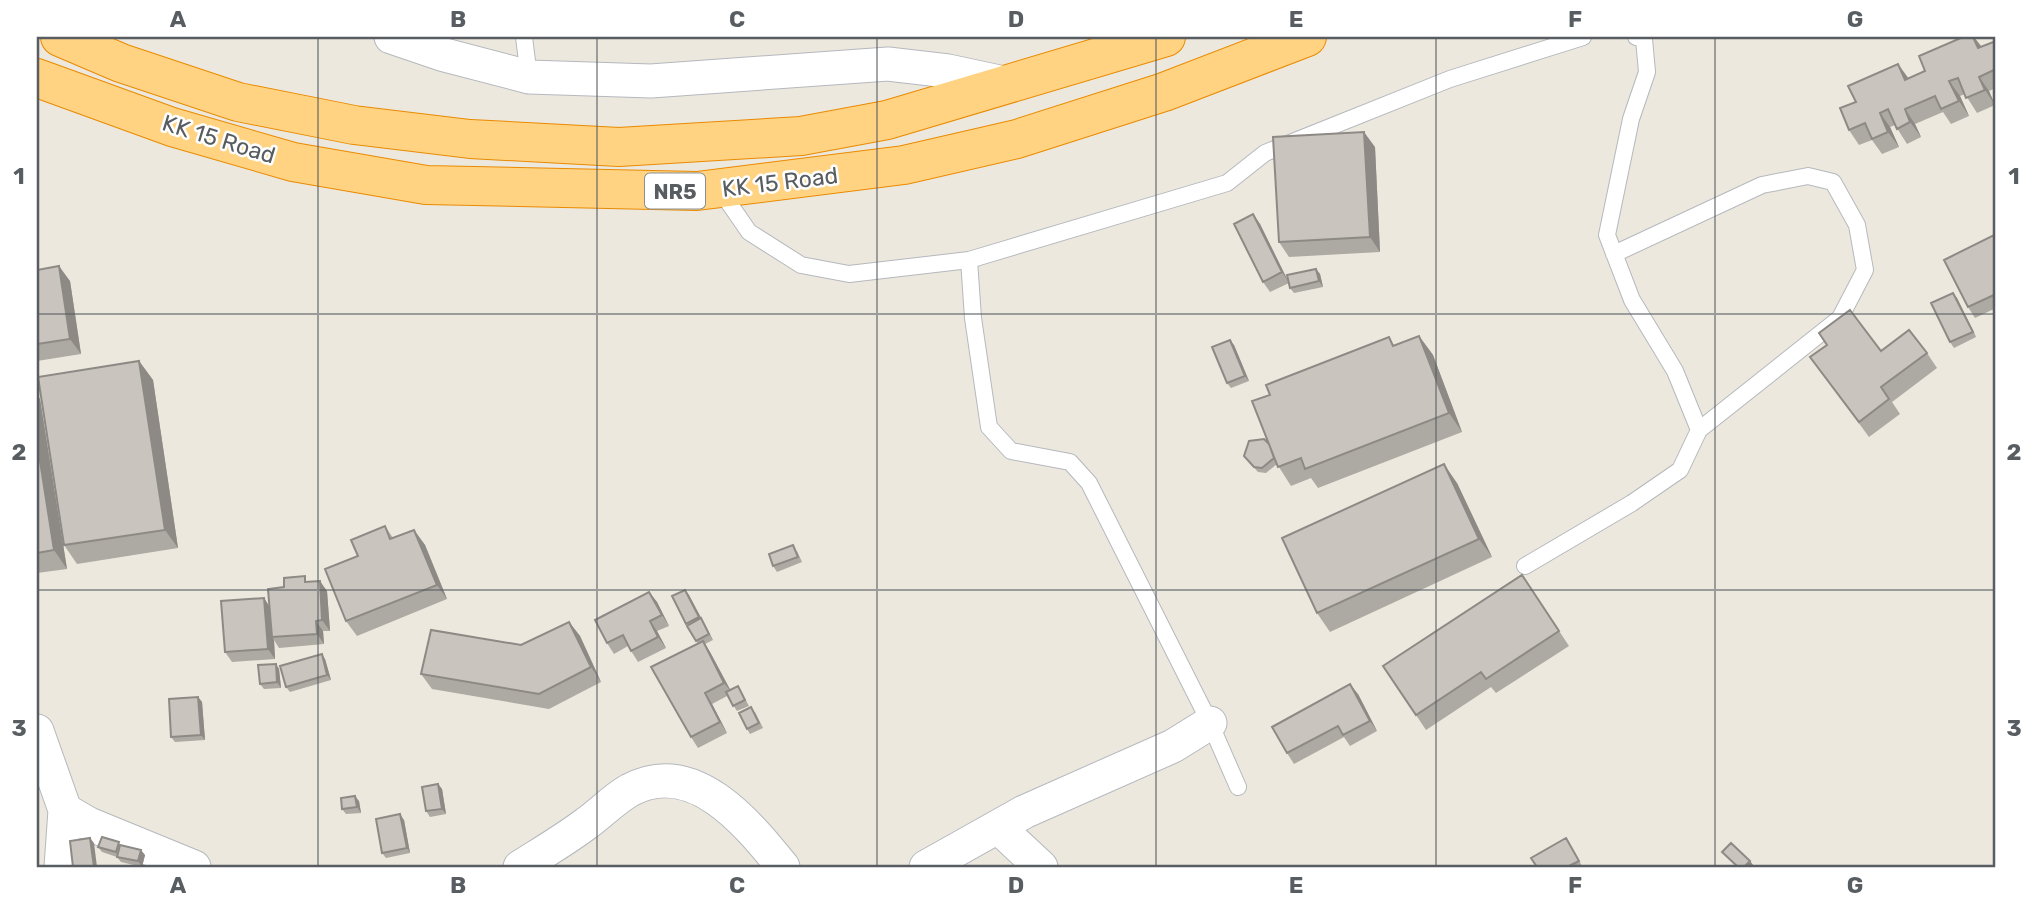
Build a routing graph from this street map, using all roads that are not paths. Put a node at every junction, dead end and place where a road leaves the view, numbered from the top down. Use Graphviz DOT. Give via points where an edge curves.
graph roads {
  1 [pos="60,37"];
  2 [pos="391,37"];
  3 [pos="524,37"];
  4 [pos="1167,37"];
  5 [pos="1307,37"];
  6 [pos="1583,37"];
  7 [pos="1636,37"];
  8 [pos="529,77"];
  9 [pos="37,78"];
  10 [pos="1004,83"];
  11 [pos="720,190"];
  12 [pos="1614,254"];
  13 [pos="969,260"];
  14 [pos="1699,430"];
  15 [pos="1525,566"];
  16 [pos="1210,723"];
  17 [pos="37,731"];
  18 [pos="1238,787"];
  19 [pos="65,810"];
  20 [pos="998,827"];
  21 [pos="61,867"];
  22 [pos="194,867"];
  23 [pos="520,867"];
  24 [pos="783,867"];
  25 [pos="926,867"];
  26 [pos="1041,867"];
  1 -- 10 [label="highway, KK 15 Road / NR5" via="238,102 341,122 470,139 619,148 801,136 887,120"];
  2 -- 8 [label="street"];
  3 -- 8 [label="lane"];
  4 -- 10 [label="highway, KK 15 Road / NR5"];
  5 -- 11 [label="highway, KK 15 Road / NR5" via="1164,92 1017,139 904,165"];
  6 -- 13 [label="lane" via="1450,79 1265,153 1227,183"];
  7 -- 12 [label="lane" via="1644,38 1647,72 1631,119 1607,234"];
  8 -- 10 [label="street" via="651,81 888,64"];
  9 -- 11 [label="highway, KK 15 Road / NR5" via="172,127 293,162 426,185"];
  11 -- 13 [label="lane" via="749,232 801,265 849,274"];
  12 -- 14 [label="lane" via="1632,299 1675,372"];
  12 -- 14 [label="lane" via="1762,185 1808,176 1833,182 1857,225 1865,270 1840,318"];
  13 -- 16 [label="lane" via="989,427 1011,451 1070,462 1088,482"];
  14 -- 15 [label="lane" via="1680,470"];
  16 -- 18 [label="lane"];
  16 -- 20 [label="street" via="1173,746"];
  17 -- 19 [label="street"];
  19 -- 21 [label="street"];
  19 -- 22 [label="street"];
  20 -- 25 [label="street"];
  20 -- 26 [label="street"];
  23 -- 24 [label="street" via="629,791 666,781 690,786 732,808"];
}
